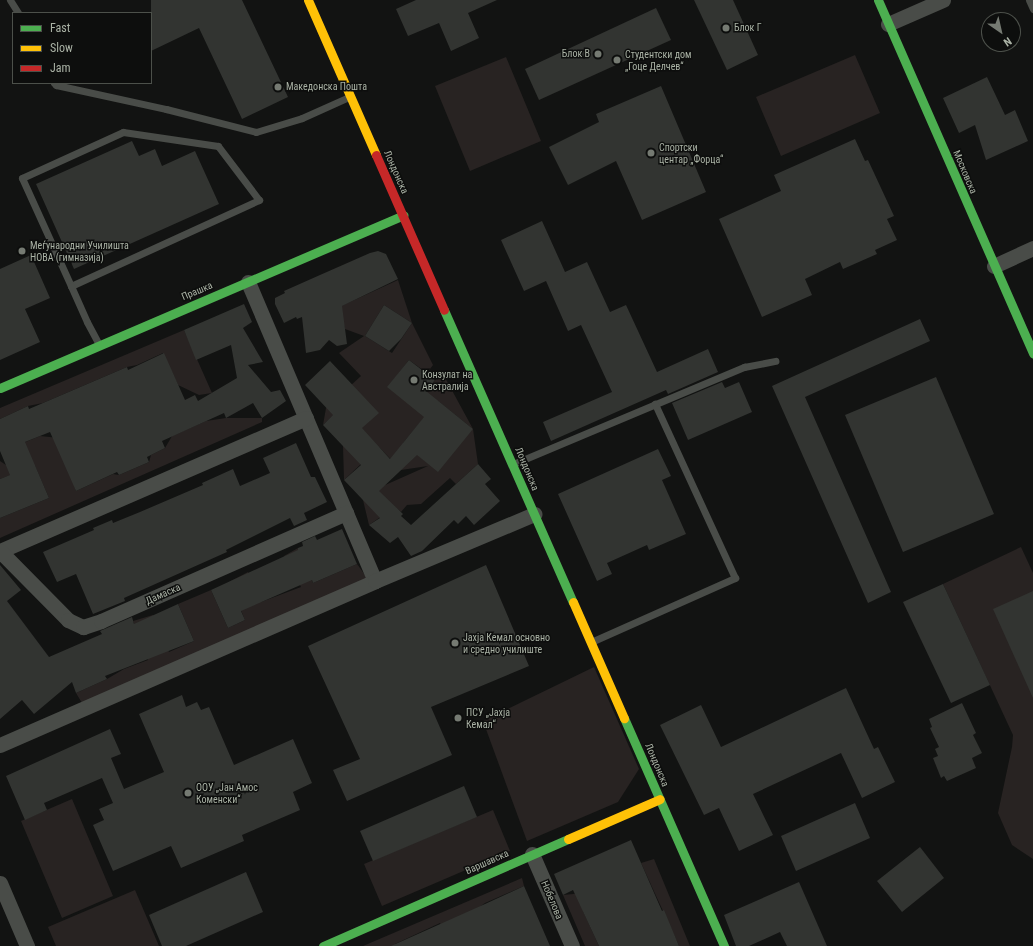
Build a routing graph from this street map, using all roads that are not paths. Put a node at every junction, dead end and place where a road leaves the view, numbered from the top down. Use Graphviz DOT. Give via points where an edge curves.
graph roads {
  1 [pos="10,0"];
  2 [pos="308,0"];
  3 [pos="878,0"];
  4 [pos="943,0"];
  5 [pos="1029,0"];
  6 [pos="1033,9"];
  7 [pos="17,12"];
  8 [pos="888,24"];
  9 [pos="55,84"];
  10 [pos="351,96"];
  11 [pos="403,215"];
  12 [pos="1033,248"];
  13 [pos="994,266"];
  14 [pos="248,282"];
  15 [pos="71,286"];
  16 [pos="99,345"];
  17 [pos="1033,353"];
  18 [pos="775,361"];
  19 [pos="0,388"];
  20 [pos="655,404"];
  21 [pos="306,418"];
  22 [pos="513,464"];
  23 [pos="346,513"];
  24 [pos="534,514"];
  25 [pos="0,551"];
  26 [pos="375,581"];
  27 [pos="591,642"];
  28 [pos="0,745"];
  29 [pos="660,799"];
  30 [pos="532,854"];
  31 [pos="1,890"];
  32 [pos="27,946"];
  33 [pos="323,946"];
  34 [pos="572,946"];
  35 [pos="724,946"];
  1 -- 7 [label="lane"];
  2 -- 10 [label="street, Лондонска"];
  3 -- 8 [label="street, Московска"];
  4 -- 8 [label="street"];
  5 -- 6 [label="lane"];
  8 -- 13 [label="street, Московска"];
  9 -- 10 [label="lane" via="256,132 302,118"];
  10 -- 11 [label="street, Лондонска"];
  11 -- 14 [label="street, Прашка"];
  11 -- 22 [label="street, Лондонска"];
  12 -- 13 [label="street"];
  13 -- 17 [label="street, Московска"];
  14 -- 16 [label="street, Прашка"];
  14 -- 21 [label="street"];
  15 -- 15 [label="lane" via="22,178 87,148 123,132 218,146 259,200"];
  15 -- 16 [label="lane"];
  16 -- 19 [label="street, Прашка"];
  18 -- 20 [label="lane" via="744,367"];
  20 -- 22 [label="lane"];
  20 -- 27 [label="lane" via="735,578"];
  21 -- 23 [label="street"];
  21 -- 25 [label="street, Дамаска"];
  22 -- 24 [label="street, Лондонска"];
  23 -- 25 [label="street, Дамаска" via="83,627 68,620"];
  23 -- 26 [label="street"];
  24 -- 26 [label="street"];
  24 -- 27 [label="street, Лондонска"];
  26 -- 28 [label="street"];
  27 -- 29 [label="street, Лондонска"];
  29 -- 30 [label="street, Варшавска"];
  29 -- 35 [label="street, Лондонска"];
  30 -- 33 [label="street, Варшавска"];
  30 -- 34 [label="street, Нобелова"];
  31 -- 32 [label="street"];
}
